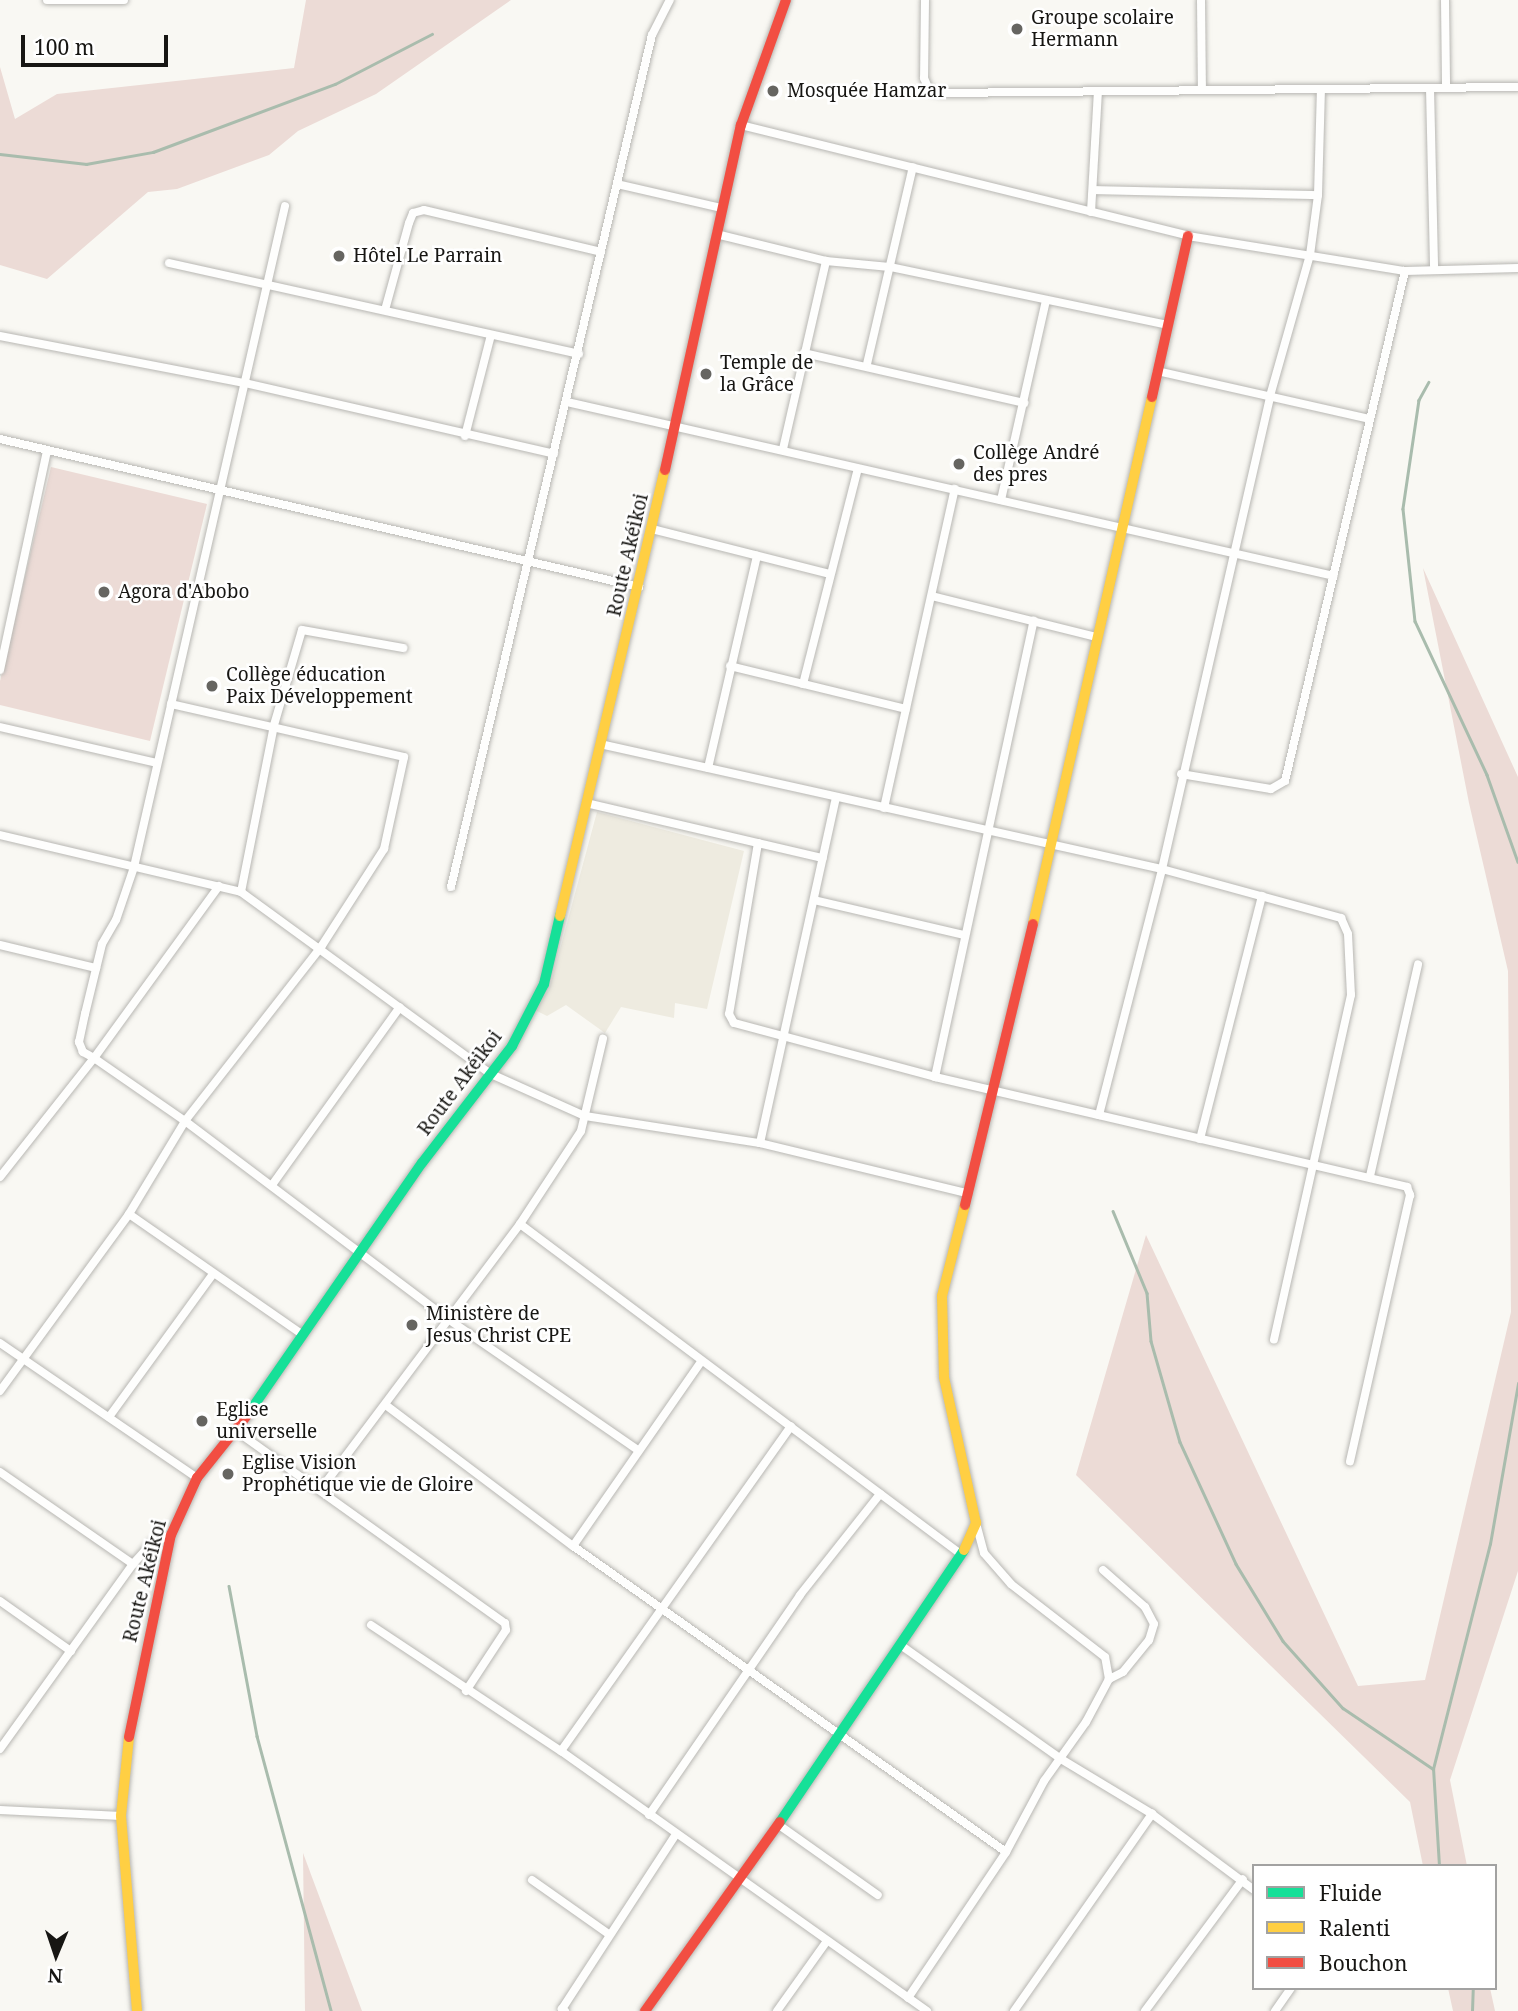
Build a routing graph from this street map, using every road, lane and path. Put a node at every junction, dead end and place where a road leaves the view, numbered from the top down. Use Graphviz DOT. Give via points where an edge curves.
graph roads {
  1 [pos="47,0"];
  2 [pos="124,0"];
  3 [pos="670,0"];
  4 [pos="786,0"];
  5 [pos="925,0"];
  6 [pos="1201,0"];
  7 [pos="1445,0"];
  8 [pos="1518,87"];
  9 [pos="1446,88"];
  10 [pos="1321,89"];
  11 [pos="1430,89"];
  12 [pos="1202,90"];
  13 [pos="1098,92"];
  14 [pos="741,125"];
  15 [pos="913,167"];
  16 [pos="617,184"];
  17 [pos="1096,190"];
  18 [pos="1318,195"];
  19 [pos="285,206"];
  20 [pos="721,208"];
  21 [pos="1091,212"];
  22 [pos="716,234"];
  23 [pos="1188,236"];
  24 [pos="601,252"];
  25 [pos="1310,255"];
  26 [pos="826,261"];
  27 [pos="169,262"];
  28 [pos="890,267"];
  29 [pos="1518,268"];
  30 [pos="1434,270"];
  31 [pos="1405,271"];
  32 [pos="267,285"];
  33 [pos="1046,301"];
  34 [pos="385,310"];
  35 [pos="1167,325"];
  36 [pos="491,335"];
  37 [pos="0,336"];
  38 [pos="804,353"];
  39 [pos="579,354"];
  40 [pos="867,363"];
  41 [pos="1157,371"];
  42 [pos="245,383"];
  43 [pos="1270,396"];
  44 [pos="567,402"];
  45 [pos="1024,403"];
  46 [pos="1370,419"];
  47 [pos="675,425"];
  48 [pos="465,436"];
  49 [pos="0,439"];
  50 [pos="783,449"];
  51 [pos="47,451"];
  52 [pos="554,454"];
  53 [pos="859,469"];
  54 [pos="955,489"];
  55 [pos="221,494"];
  56 [pos="1001,500"];
  57 [pos="652,529"];
  58 [pos="1120,529"];
  59 [pos="1231,552"];
  60 [pos="757,556"];
  61 [pos="527,564"];
  62 [pos="830,574"];
  63 [pos="1334,576"];
  64 [pos="639,587"];
  65 [pos="932,596"];
  66 [pos="4,620"];
  67 [pos="1034,621"];
  68 [pos="1096,637"];
  69 [pos="402,648"];
  70 [pos="730,666"];
  71 [pos="0,670"];
  72 [pos="803,684"];
  73 [pos="172,704"];
  74 [pos="906,709"];
  75 [pos="274,725"];
  76 [pos="0,727"];
  77 [pos="600,744"];
  78 [pos="158,763"];
  79 [pos="708,768"];
  80 [pos="1181,774"];
  81 [pos="836,797"];
  82 [pos="586,803"];
  83 [pos="884,808"];
  84 [pos="987,831"];
  85 [pos="0,835"];
  86 [pos="758,843"];
  87 [pos="1049,846"];
  88 [pos="823,858"];
  89 [pos="134,867"];
  90 [pos="1162,869"];
  91 [pos="219,886"];
  92 [pos="451,887"];
  93 [pos="241,892"];
  94 [pos="1262,897"];
  95 [pos="814,900"];
  96 [pos="965,935"];
  97 [pos="0,945"];
  98 [pos="321,947"];
  99 [pos="1418,964"];
  100 [pos="96,968"];
  101 [pos="400,1007"];
  102 [pos="785,1038"];
  103 [pos="603,1039"];
  104 [pos="94,1058"];
  105 [pos="491,1074"];
  106 [pos="935,1077"];
  107 [pos="995,1090"];
  108 [pos="1099,1115"];
  109 [pos="585,1116"];
  110 [pos="185,1121"];
  111 [pos="1200,1139"];
  112 [pos="760,1143"];
  113 [pos="1310,1165"];
  114 [pos="1370,1176"];
  115 [pos="0,1177"];
  116 [pos="272,1185"];
  117 [pos="967,1193"];
  118 [pos="130,1214"];
  119 [pos="520,1224"];
  120 [pos="363,1252"];
  121 [pos="213,1274"];
  122 [pos="448,1318"];
  123 [pos="303,1335"];
  124 [pos="1273,1339"];
  125 [pos="0,1342"];
  126 [pos="24,1359"];
  127 [pos="701,1362"];
  128 [pos="0,1391"];
  129 [pos="387,1406"];
  130 [pos="109,1417"];
  131 [pos="791,1426"];
  132 [pos="235,1430"];
  133 [pos="639,1450"];
  134 [pos="1350,1461"];
  135 [pos="0,1472"];
  136 [pos="197,1478"];
  137 [pos="321,1489"];
  138 [pos="880,1494"];
  139 [pos="976,1523"];
  140 [pos="171,1535"];
  141 [pos="573,1546"];
  142 [pos="962,1555"];
  143 [pos="134,1564"];
  144 [pos="1103,1570"];
  145 [pos="0,1601"];
  146 [pos="661,1609"];
  147 [pos="370,1625"];
  148 [pos="901,1646"];
  149 [pos="71,1651"];
  150 [pos="747,1669"];
  151 [pos="1109,1679"];
  152 [pos="466,1691"];
  153 [pos="841,1736"];
  154 [pos="2,1743"];
  155 [pos="561,1751"];
  156 [pos="1062,1759"];
  157 [pos="0,1810"];
  158 [pos="1152,1814"];
  159 [pos="649,1815"];
  160 [pos="121,1816"];
  161 [pos="779,1825"];
  162 [pos="676,1834"];
  163 [pos="1006,1852"];
  164 [pos="532,1880"];
  165 [pos="1243,1880"];
  166 [pos="741,1881"];
  167 [pos="1252,1888"];
  168 [pos="878,1895"];
  169 [pos="610,1935"];
  170 [pos="827,1941"];
  171 [pos="1290,1990"];
  172 [pos="908,1998"];
  173 [pos="137,2011"];
  174 [pos="565,2011"];
  175 [pos="645,2011"];
  176 [pos="777,2011"];
  177 [pos="927,2011"];
  178 [pos="1014,2011"];
  179 [pos="1145,2011"];
  180 [pos="1275,2011"];
  1 -- 2 [label="street"];
  3 -- 16 [label="street" via="653,35"];
  4 -- 14 [label="street, Route Akéikoi"];
  5 -- 13 [label="street" via="924,78 929,90"];
  6 -- 12 [label="street"];
  7 -- 9 [label="street"];
  8 -- 9 [label="street"];
  9 -- 11 [label="street"];
  10 -- 11 [label="street"];
  10 -- 12 [label="street"];
  10 -- 18 [label="street"];
  11 -- 30 [label="street"];
  12 -- 13 [label="street"];
  13 -- 17 [label="street"];
  14 -- 15 [label="street"];
  14 -- 20 [label="street, Route Akéikoi"];
  15 -- 21 [label="street"];
  15 -- 28 [label="street"];
  16 -- 20 [label="street"];
  16 -- 24 [label="street"];
  17 -- 18 [label="street"];
  17 -- 21 [label="street"];
  18 -- 25 [label="street"];
  19 -- 32 [label="street"];
  20 -- 22 [label="street, Route Akéikoi"];
  21 -- 23 [label="street"];
  22 -- 26 [label="street"];
  22 -- 47 [label="street, Route Akéikoi"];
  23 -- 25 [label="street"];
  23 -- 35 [label="street"];
  24 -- 34 [label="street" via="424,210 413,213 409,223"];
  24 -- 39 [label="street"];
  25 -- 31 [label="street"];
  25 -- 43 [label="street"];
  26 -- 28 [label="street"];
  26 -- 38 [label="street"];
  27 -- 32 [label="street"];
  28 -- 33 [label="street"];
  28 -- 40 [label="street"];
  29 -- 30 [label="street"];
  30 -- 31 [label="street"];
  31 -- 46 [label="street"];
  32 -- 34 [label="street"];
  32 -- 42 [label="street"];
  33 -- 35 [label="street"];
  33 -- 45 [label="street"];
  34 -- 36 [label="street"];
  35 -- 41 [label="street"];
  36 -- 39 [label="street"];
  36 -- 48 [label="street"];
  37 -- 42 [label="street"];
  38 -- 40 [label="street"];
  38 -- 50 [label="street"];
  39 -- 44 [label="street"];
  40 -- 45 [label="street"];
  41 -- 43 [label="street"];
  41 -- 58 [label="street"];
  42 -- 48 [label="street"];
  42 -- 55 [label="street"];
  43 -- 46 [label="street"];
  43 -- 59 [label="street"];
  44 -- 47 [label="street"];
  44 -- 52 [label="street"];
  45 -- 56 [label="street"];
  46 -- 63 [label="street"];
  47 -- 50 [label="street"];
  47 -- 57 [label="street, Route Akéikoi"];
  48 -- 52 [label="street"];
  49 -- 51 [label="street"];
  50 -- 53 [label="street"];
  51 -- 55 [label="street"];
  51 -- 66 [label="street"];
  52 -- 61 [label="street"];
  53 -- 54 [label="street"];
  53 -- 62 [label="street"];
  54 -- 56 [label="street"];
  54 -- 65 [label="street"];
  55 -- 61 [label="street"];
  55 -- 73 [label="street"];
  56 -- 58 [label="street"];
  57 -- 60 [label="street"];
  57 -- 64 [label="street, Route Akéikoi"];
  58 -- 59 [label="street"];
  58 -- 68 [label="street"];
  59 -- 63 [label="street"];
  59 -- 80 [label="street"];
  60 -- 62 [label="street"];
  60 -- 70 [label="street"];
  61 -- 64 [label="street"];
  61 -- 92 [label="street"];
  62 -- 72 [label="street"];
  63 -- 80 [label="street" via="1285,781 1271,789"];
  64 -- 77 [label="street, Route Akéikoi"];
  65 -- 67 [label="street"];
  65 -- 74 [label="street"];
  66 -- 71 [label="street"];
  67 -- 68 [label="street"];
  67 -- 84 [label="street"];
  68 -- 87 [label="street"];
  69 -- 75 [label="street" via="304,628"];
  70 -- 72 [label="street"];
  70 -- 79 [label="street"];
  72 -- 74 [label="street"];
  73 -- 75 [label="street"];
  73 -- 78 [label="street"];
  74 -- 83 [label="street"];
  75 -- 93 [label="street"];
  75 -- 98 [label="street" via="400,754 405,761 384,849"];
  76 -- 78 [label="street"];
  77 -- 79 [label="street"];
  77 -- 82 [label="street, Route Akéikoi"];
  78 -- 89 [label="street"];
  79 -- 81 [label="street"];
  80 -- 90 [label="street"];
  81 -- 83 [label="street"];
  81 -- 88 [label="street"];
  82 -- 86 [label="street"];
  82 -- 105 [label="street, Route Akéikoi" via="544,984 512,1046"];
  83 -- 84 [label="street"];
  84 -- 87 [label="street"];
  84 -- 96 [label="street"];
  85 -- 89 [label="street"];
  86 -- 88 [label="street"];
  86 -- 102 [label="street" via="729,1014 734,1023"];
  87 -- 90 [label="street"];
  87 -- 107 [label="street"];
  88 -- 95 [label="street"];
  89 -- 91 [label="street"];
  89 -- 100 [label="street"];
  90 -- 94 [label="street"];
  90 -- 108 [label="street"];
  91 -- 93 [label="street"];
  91 -- 104 [label="street"];
  93 -- 98 [label="street"];
  94 -- 111 [label="street"];
  94 -- 113 [label="street" via="1341,918 1348,934 1351,995"];
  95 -- 96 [label="street"];
  95 -- 102 [label="street"];
  96 -- 106 [label="street"];
  97 -- 100 [label="street"];
  98 -- 101 [label="street"];
  98 -- 110 [label="street"];
  99 -- 114 [label="street"];
  100 -- 104 [label="street" via="79,1042 83,1052"];
  101 -- 105 [label="street"];
  101 -- 116 [label="street"];
  102 -- 106 [label="street"];
  102 -- 112 [label="street"];
  103 -- 109 [label="street"];
  104 -- 110 [label="street"];
  104 -- 115 [label="street"];
  105 -- 109 [label="street"];
  105 -- 120 [label="street, Route Akéikoi" via="422,1163"];
  106 -- 107 [label="street"];
  107 -- 108 [label="street"];
  107 -- 117 [label="street"];
  108 -- 111 [label="street"];
  109 -- 112 [label="street"];
  109 -- 119 [label="street" via="581,1131"];
  110 -- 116 [label="street"];
  110 -- 118 [label="street"];
  111 -- 113 [label="street"];
  112 -- 117 [label="street"];
  113 -- 114 [label="street"];
  113 -- 124 [label="street"];
  114 -- 134 [label="street" via="1400,1181 1409,1195"];
  116 -- 120 [label="street"];
  117 -- 139 [label="street" via="942,1296 940,1348"];
  118 -- 121 [label="street"];
  118 -- 126 [label="street"];
  119 -- 122 [label="street"];
  119 -- 127 [label="street"];
  120 -- 122 [label="street"];
  120 -- 123 [label="street, Route Akéikoi"];
  121 -- 123 [label="street"];
  121 -- 130 [label="street"];
  122 -- 129 [label="street"];
  122 -- 133 [label="street"];
  123 -- 132 [label="street, Route Akéikoi"];
  125 -- 126 [label="street"];
  126 -- 128 [label="street"];
  126 -- 130 [label="street"];
  127 -- 131 [label="street"];
  127 -- 133 [label="street"];
  129 -- 137 [label="street"];
  129 -- 141 [label="street"];
  130 -- 136 [label="street"];
  131 -- 138 [label="street"];
  131 -- 146 [label="street"];
  132 -- 136 [label="street, Route Akéikoi"];
  132 -- 137 [label="street"];
  133 -- 141 [label="street"];
  135 -- 143 [label="street"];
  136 -- 140 [label="street, Route Akéikoi"];
  137 -- 152 [label="street" via="505,1623 506,1630"];
  138 -- 142 [label="street"];
  138 -- 150 [label="street" via="835,1546"];
  139 -- 142 [label="street"];
  139 -- 151 [label="street" via="984,1553 993,1564 1011,1584 1105,1657"];
  140 -- 143 [label="street" via="152,1543"];
  140 -- 160 [label="street, Route Akéikoi" via="125,1755"];
  141 -- 146 [label="street"];
  142 -- 148 [label="street"];
  143 -- 149 [label="street"];
  144 -- 151 [label="street" via="1145,1607 1154,1624 1149,1640 1123,1672"];
  145 -- 149 [label="street"];
  146 -- 150 [label="street"];
  146 -- 155 [label="street"];
  147 -- 152 [label="street"];
  148 -- 153 [label="street"];
  148 -- 156 [label="street"];
  149 -- 154 [label="street"];
  150 -- 153 [label="street"];
  150 -- 159 [label="street"];
  151 -- 156 [label="street"];
  152 -- 155 [label="street"];
  153 -- 161 [label="street"];
  153 -- 163 [label="street"];
  155 -- 159 [label="street"];
  156 -- 158 [label="street"];
  156 -- 163 [label="street" via="1044,1781"];
  157 -- 160 [label="street"];
  158 -- 165 [label="street"];
  158 -- 178 [label="street"];
  159 -- 162 [label="street"];
  160 -- 173 [label="street, Route Akéikoi"];
  161 -- 166 [label="street"];
  161 -- 168 [label="street"];
  162 -- 166 [label="street"];
  162 -- 169 [label="street"];
  163 -- 172 [label="street"];
  164 -- 169 [label="street"];
  165 -- 167 [label="street"];
  165 -- 179 [label="street"];
  166 -- 170 [label="street"];
  166 -- 175 [label="street"];
  169 -- 174 [label="street" via="562,2009"];
  170 -- 172 [label="street"];
  170 -- 176 [label="street"];
  171 -- 180 [label="street"];
  172 -- 177 [label="street"];
}
